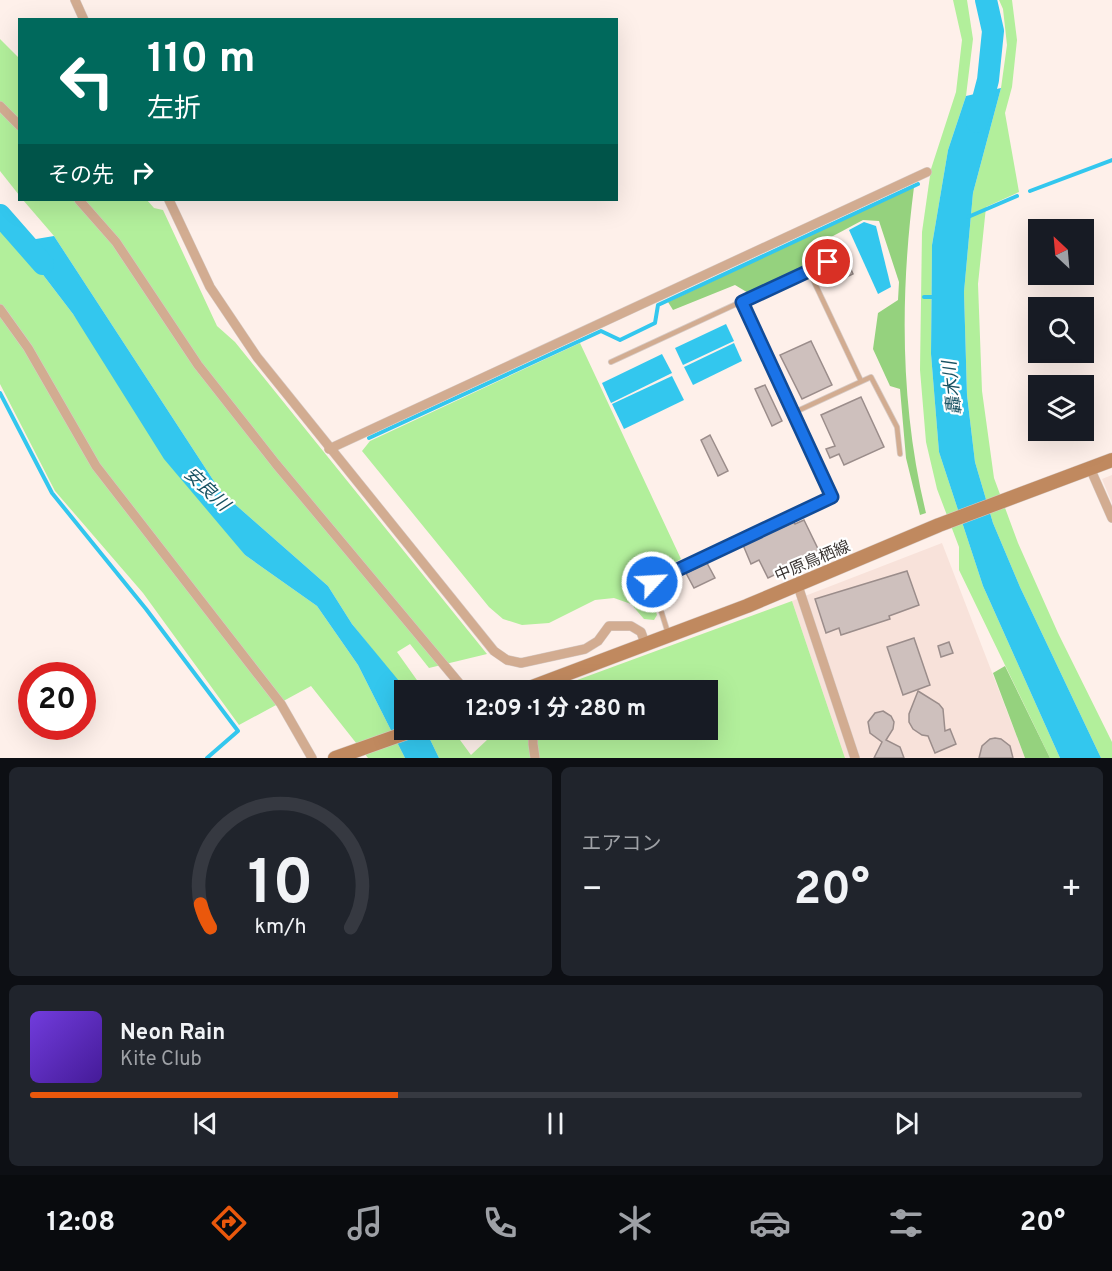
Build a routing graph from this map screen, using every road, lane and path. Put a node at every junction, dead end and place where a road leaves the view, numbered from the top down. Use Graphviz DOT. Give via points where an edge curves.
graph roads {
  1 [pos="75,0"];
  2 [pos="83,18"];
  3 [pos="0,106"];
  4 [pos="18,124"];
  5 [pos="927,172"];
  6 [pos="81,201"];
  7 [pos="169,201"];
  8 [pos="828,262"];
  9 [pos="809,271"];
  10 [pos="742,302"];
  11 [pos="0,309"];
  12 [pos="611,362"];
  13 [pos="861,381"];
  14 [pos="794,413"];
  15 [pos="329,449"];
  16 [pos="900,454"];
  17 [pos="1112,460"];
  18 [pos="1090,468"];
  19 [pos="1112,518"];
  20 [pos="797,583"];
  21 [pos="668,635"];
  22 [pos="645,643"];
  23 [pos="456,680"];
  24 [pos="553,680"];
  25 [pos="394,737"];
  26 [pos="533,740"];
  27 [pos="312,758"];
  28 [pos="335,758"];
  29 [pos="535,758"];
  30 [pos="855,758"];
  1 -- 2 [label="street"];
  3 -- 4 [label="street"];
  5 -- 15 [label="street"];
  6 -- 23 [label="street" via="116,242 198,365"];
  7 -- 15 [label="street" via="210,287 257,357"];
  8 -- 9 [label="lane"];
  9 -- 10 [label="lane"];
  9 -- 13 [label="lane"];
  10 -- 12 [label="lane"];
  10 -- 14 [label="lane"];
  11 -- 27 [label="street" via="28,348 96,466 281,704"];
  13 -- 14 [label="lane"];
  13 -- 16 [label="lane" via="871,377 897,427"];
  14 -- 21 [label="lane" via="832,497 652,582"];
  15 -- 22 [label="street" via="494,651 507,660 521,663 585,649 598,641 609,626 631,626 641,632"];
  17 -- 18 [label="main road, 中原鳥栖線"];
  18 -- 19 [label="street"];
  18 -- 20 [label="main road, 中原鳥栖線"];
  20 -- 21 [label="main road, 中原鳥栖線"];
  20 -- 30 [label="street"];
  21 -- 22 [label="main road, 中原鳥栖線"];
  22 -- 24 [label="main road, 中原鳥栖線"];
  25 -- 28 [label="main road"];
  26 -- 29 [label="street"];
}
